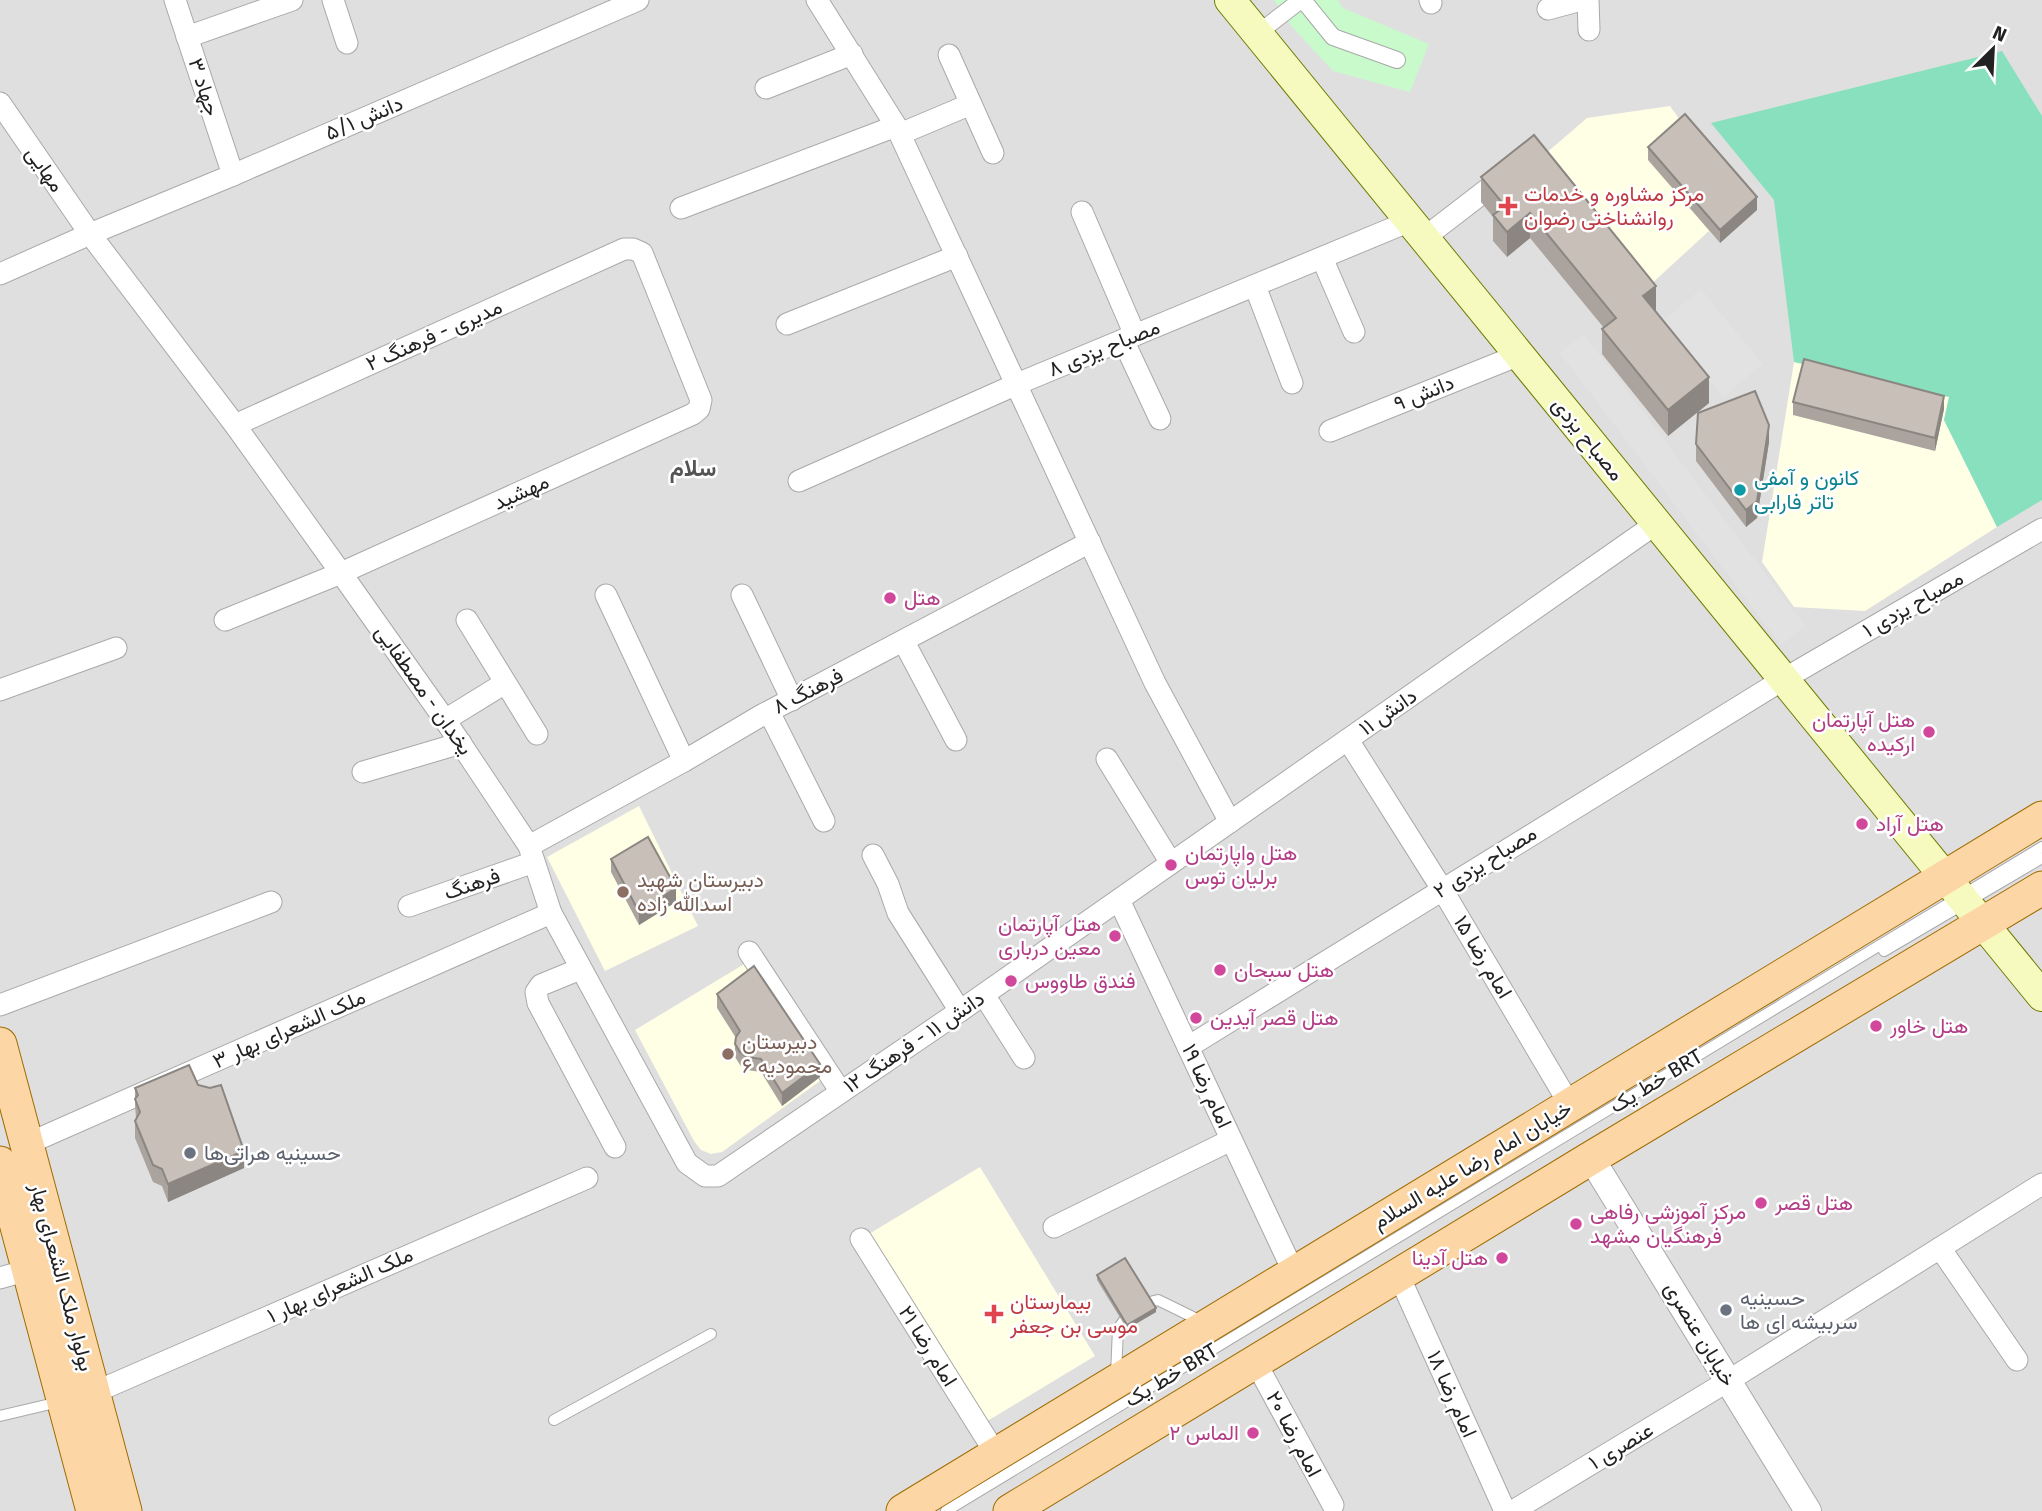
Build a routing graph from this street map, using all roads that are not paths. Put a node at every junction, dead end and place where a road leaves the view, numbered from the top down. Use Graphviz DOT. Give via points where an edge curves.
graph roads {
  1 [pos="174,0"];
  2 [pos="292,0"];
  3 [pos="333,0"];
  4 [pos="638,0"];
  5 [pos="817,0"];
  6 [pos="1230,0"];
  7 [pos="1302,0"];
  8 [pos="1581,0"];
  9 [pos="1588,0"];
  10 [pos="1548,9"];
  11 [pos="1589,30"];
  12 [pos="1257,34"];
  13 [pos="187,37"];
  14 [pos="347,43"];
  15 [pos="852,54"];
  16 [pos="949,55"];
  17 [pos="1397,60"];
  18 [pos="766,88"];
  19 [pos="0,103"];
  20 [pos="971,104"];
  21 [pos="898,130"];
  22 [pos="993,153"];
  23 [pos="1517,166"];
  24 [pos="233,175"];
  25 [pos="681,208"];
  26 [pos="1082,212"];
  27 [pos="1417,230"];
  28 [pos="90,234"];
  29 [pos="957,256"];
  30 [pos="1322,258"];
  31 [pos="0,274"];
  32 [pos="1255,286"];
  33 [pos="787,324"];
  34 [pos="1354,332"];
  35 [pos="1129,338"];
  36 [pos="1519,355"];
  37 [pos="1292,383"];
  38 [pos="1017,384"];
  39 [pos="699,409"];
  40 [pos="1160,419"];
  41 [pos="235,425"];
  42 [pos="1330,431"];
  43 [pos="799,481"];
  44 [pos="1657,523"];
  45 [pos="2042,529"];
  46 [pos="1090,542"];
  47 [pos="341,573"];
  48 [pos="606,594"];
  49 [pos="742,595"];
  50 [pos="225,620"];
  51 [pos="467,620"];
  52 [pos="904,642"];
  53 [pos="116,648"];
  54 [pos="1783,679"];
  55 [pos="505,682"];
  56 [pos="0,690"];
  57 [pos="792,700"];
  58 [pos="769,712"];
  59 [pos="445,720"];
  60 [pos="537,734"];
  61 [pos="956,740"];
  62 [pos="1348,740"];
  63 [pos="461,743"];
  64 [pos="1107,759"];
  65 [pos="684,761"];
  66 [pos="363,772"];
  67 [pos="2042,818"];
  68 [pos="824,821"];
  69 [pos="1230,822"];
  70 [pos="2042,848"];
  71 [pos="532,854"];
  72 [pos="873,855"];
  73 [pos="2042,858"];
  74 [pos="1171,863"];
  75 [pos="2042,887"];
  76 [pos="1442,889"];
  77 [pos="1119,900"];
  78 [pos="1964,901"];
  79 [pos="271,902"];
  80 [pos="409,906"];
  81 [pos="551,913"];
  82 [pos="749,952"];
  83 [pos="580,969"];
  84 [pos="984,995"];
  85 [pos="2042,996"];
  86 [pos="0,1004"];
  87 [pos="960,1011"];
  88 [pos="0,1044"];
  89 [pos="1188,1047"];
  90 [pos="1024,1058"];
  91 [pos="841,1092"];
  92 [pos="1570,1105"];
  93 [pos="1231,1140"];
  94 [pos="27,1144"];
  95 [pos="615,1147"];
  96 [pos="1591,1158"];
  97 [pos="0,1163"];
  98 [pos="705,1176"];
  99 [pos="587,1178"];
  100 [pos="2042,1184"];
  101 [pos="1054,1227"];
  102 [pos="861,1239"];
  103 [pos="1940,1248"];
  104 [pos="1294,1273"];
  105 [pos="14,1274"];
  106 [pos="1399,1276"];
  107 [pos="1208,1325"];
  108 [pos="711,1334"];
  109 [pos="2017,1360"];
  110 [pos="1256,1363"];
  111 [pos="1116,1381"];
  112 [pos="1728,1381"];
  113 [pos="78,1397"];
  114 [pos="0,1416"];
  115 [pos="554,1420"];
  116 [pos="996,1454"];
  117 [pos="1333,1505"];
  118 [pos="93,1511"];
  119 [pos="125,1511"];
  120 [pos="903,1511"];
  121 [pos="946,1511"];
  122 [pos="960,1511"];
  123 [pos="1010,1511"];
  124 [pos="1505,1511"];
  125 [pos="1513,1511"];
  126 [pos="1808,1511"];
  1 -- 13 [label="street, جهاد ۳"];
  2 -- 13 [label="street"];
  3 -- 14 [label="street"];
  4 -- 24 [label="street, دانش ۵/۱"];
  5 -- 15 [label="street"];
  6 -- 12 [label="main road, مصباح یزدی"];
  7 -- 12 [label="street"];
  7 -- 17 [label="street" via="1333,37"];
  8 -- 10 [label="street"];
  9 -- 11 [label="street"];
  12 -- 27 [label="main road, مصباح یزدی"];
  13 -- 24 [label="street, جهاد ۳"];
  15 -- 18 [label="street"];
  15 -- 21 [label="street"];
  16 -- 20 [label="street"];
  19 -- 28 [label="street, مهایی"];
  20 -- 21 [label="street"];
  20 -- 22 [label="street"];
  21 -- 25 [label="street"];
  21 -- 29 [label="street"];
  23 -- 27 [label="street, مصباح یزدی ۸"];
  24 -- 28 [label="street, دانش ۵/۱"];
  26 -- 35 [label="street"];
  27 -- 30 [label="street, مصباح یزدی ۸"];
  27 -- 36 [label="main road, مصباح یزدی"];
  28 -- 31 [label="street, دانش ۵/۱"];
  28 -- 41 [label="street, یخدان - مصطفایی"];
  29 -- 33 [label="street"];
  29 -- 38 [label="street"];
  30 -- 32 [label="street, مصباح یزدی ۸"];
  30 -- 34 [label="street"];
  32 -- 35 [label="street, مصباح یزدی ۸"];
  32 -- 37 [label="street"];
  35 -- 38 [label="street, مصباح یزدی ۸"];
  35 -- 40 [label="street"];
  36 -- 42 [label="street, دانش ۹"];
  36 -- 44 [label="main road, مصباح یزدی"];
  38 -- 43 [label="street, مصباح یزدی ۸"];
  38 -- 46 [label="street"];
  39 -- 41 [label="street, مدیری - فرهنگ ۲" via="701,400 642,253 624,249"];
  39 -- 47 [label="street, مهشید"];
  41 -- 47 [label="street, یخدان - مصطفایی"];
  44 -- 54 [label="main road, مصباح یزدی"];
  44 -- 62 [label="street, دانش ۱۱"];
  45 -- 54 [label="street, مصباح یزدی ۱"];
  46 -- 52 [label="street, فرهنگ ۸"];
  46 -- 69 [label="street" via="1156,683"];
  47 -- 50 [label="street, مهشید"];
  47 -- 59 [label="street, یخدان - مصطفایی"];
  48 -- 65 [label="street"];
  49 -- 57 [label="street"];
  51 -- 55 [label="street"];
  52 -- 57 [label="street, فرهنگ ۸"];
  52 -- 61 [label="street"];
  53 -- 56 [label="street"];
  54 -- 76 [label="street, مصباح یزدی ۲"];
  54 -- 78 [label="main road, مصباح یزدی"];
  55 -- 59 [label="street"];
  55 -- 60 [label="street"];
  57 -- 58 [label="street, فرهنگ ۸"];
  58 -- 65 [label="street, فرهنگ ۸"];
  58 -- 68 [label="street"];
  59 -- 63 [label="street, یخدان - مصطفایی"];
  62 -- 69 [label="street, دانش ۱۱"];
  62 -- 76 [label="street, امام رضا ۱۵"];
  63 -- 66 [label="street"];
  63 -- 71 [label="street, یخدان - مصطفایی"];
  64 -- 74 [label="street"];
  65 -- 71 [label="street, فرهنگ ۸"];
  67 -- 78 [label="main road, خیابان امام رضا علیه السلام"];
  69 -- 74 [label="street, دانش ۱۱"];
  70 -- 78 [label="lane, خط یک BRT"];
  71 -- 80 [label="street, فرهنگ"];
  71 -- 81 [label="street, یخدان - مصطفایی"];
  72 -- 87 [label="street" via="898,913"];
  73 -- 78 [label="lane, خط یک BRT"];
  74 -- 77 [label="street, دانش ۱۱"];
  75 -- 78 [label="main road, خیابان امام رضا علیه السلام"];
  76 -- 89 [label="street, مصباح یزدی ۲"];
  76 -- 92 [label="street, امام رضا ۱۵"];
  77 -- 84 [label="street, دانش ۱۱ - فرهنگ ۱۲"];
  77 -- 89 [label="street, امام رضا ۱۹"];
  78 -- 85 [label="main road, مصباح یزدی"];
  78 -- 92 [label="main road, خیابان امام رضا علیه السلام"];
  78 -- 96 [label="main road, خیابان امام رضا علیه السلام"];
  78 -- 121 [label="lane, خط یک BRT"];
  78 -- 122 [label="lane, خط یک BRT"];
  79 -- 86 [label="street"];
  81 -- 83 [label="street, یخدان - مصطفایی"];
  81 -- 94 [label="street, ملک الشعرای بهار ۳"];
  82 -- 91 [label="street"];
  83 -- 95 [label="street" via="541,985 536,992 538,1003"];
  83 -- 98 [label="street, یخدان - مصطفایی" via="687,1163"];
  84 -- 87 [label="street, دانش ۱۱ - فرهنگ ۱۲"];
  84 -- 90 [label="street"];
  87 -- 91 [label="street, دانش ۱۱ - فرهنگ ۱۲"];
  88 -- 94 [label="main road, بولوار ملک الشعرای بهار"];
  89 -- 93 [label="street, امام رضا ۱۹"];
  91 -- 98 [label="street, دانش ۱۱ - فرهنگ ۱۲" via="718,1176"];
  92 -- 104 [label="main road, خیابان امام رضا علیه السلام"];
  93 -- 101 [label="street"];
  93 -- 104 [label="street, امام رضا ۱۹"];
  94 -- 113 [label="main road, بولوار ملک الشعرای بهار"];
  96 -- 106 [label="main road, خیابان امام رضا علیه السلام"];
  96 -- 112 [label="street, خیابان عنصری"];
  97 -- 105 [label="main road, بولوار ملک الشعرای بهار"];
  99 -- 113 [label="street, ملک الشعرای بهار ۱"];
  100 -- 103 [label="street, عنصری ۱"];
  102 -- 116 [label="street, امام رضا ۲۱"];
  103 -- 109 [label="street"];
  103 -- 112 [label="street, عنصری ۱"];
  104 -- 107 [label="main road, خیابان امام رضا علیه السلام"];
  105 -- 113 [label="main road, بولوار ملک الشعرای بهار"];
  106 -- 110 [label="main road, خیابان امام رضا علیه السلام"];
  106 -- 124 [label="street, امام رضا ۱۸"];
  107 -- 111 [label="main road, خیابان امام رضا علیه السلام"];
  107 -- 111 [label="lane" via="1158,1300 1133,1306 1118,1329"];
  108 -- 115 [label="lane"];
  110 -- 117 [label="street, امام رضا ۲۰"];
  110 -- 123 [label="main road, خیابان امام رضا علیه السلام"];
  111 -- 116 [label="main road, خیابان امام رضا علیه السلام"];
  112 -- 125 [label="street, عنصری ۱"];
  112 -- 126 [label="street, خیابان عنصری"];
  113 -- 114 [label="lane"];
  113 -- 118 [label="main road, بولوار ملک الشعرای بهار"];
  113 -- 119 [label="main road, بولوار ملک الشعرای بهار"];
  116 -- 120 [label="main road, خیابان امام رضا علیه السلام"];
}
